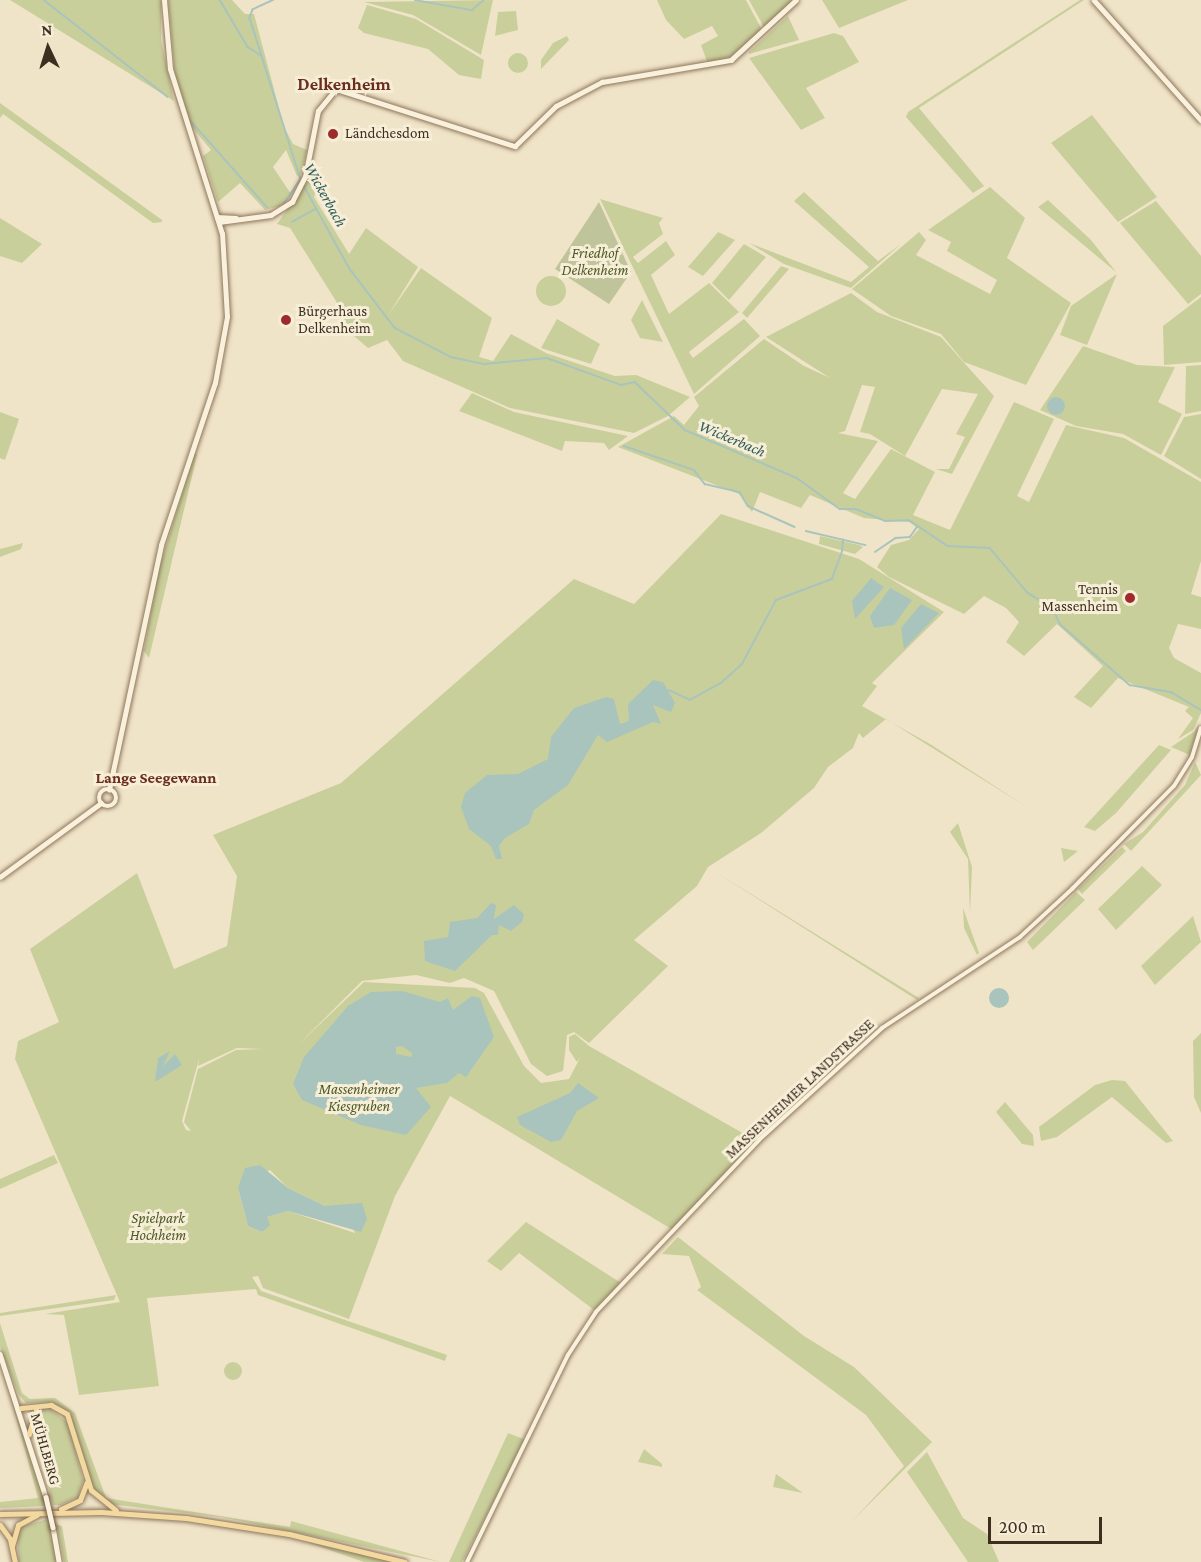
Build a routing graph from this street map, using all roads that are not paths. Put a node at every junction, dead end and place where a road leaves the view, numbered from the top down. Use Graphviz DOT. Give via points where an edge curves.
graph roads {
  1 [pos="164,0"];
  2 [pos="796,0"];
  3 [pos="1094,0"];
  4 [pos="1201,120"];
  5 [pos="243,218"];
  6 [pos="218,220"];
  7 [pos="230,221"];
  8 [pos="222,234"];
  9 [pos="1201,728"];
  10 [pos="110,790"];
  11 [pos="101,803"];
  12 [pos="0,877"];
  13 [pos="0,1354"];
  14 [pos="43,1406"];
  15 [pos="21,1408"];
  16 [pos="36,1409"];
  17 [pos="29,1434"];
  18 [pos="86,1477"];
  19 [pos="44,1512"];
  20 [pos="54,1512"];
  21 [pos="123,1513"];
  22 [pos="0,1514"];
  23 [pos="0,1525"];
  24 [pos="12,1546"];
  25 [pos="15,1562"];
  26 [pos="59,1562"];
  27 [pos="405,1562"];
  28 [pos="466,1562"];
  1 -- 6 [label="main road" via="170,69"];
  2 -- 5 [label="main road" via="731,60 603,82 556,106 515,146 342,89 332,92 316,115 301,190 276,213"];
  3 -- 4 [label="main road"];
  5 -- 6 [label="main road"];
  5 -- 7 [label="main road"];
  6 -- 7 [label="main road"];
  6 -- 8 [label="main road"];
  7 -- 8 [label="main road"];
  8 -- 10 [label="main road" via="228,295 222,357 161,545"];
  9 -- 28 [label="street, MASSENHEIMER LANDSTRASSE" via="1174,786 1035,925 882,1028 759,1140 596,1312 567,1356"];
  10 -- 11 [label="main road" via="100,795"];
  10 -- 11 [label="main road" via="116,803 108,807"];
  11 -- 12 [label="main road"];
  13 -- 15 [label="main road, MÜHLBERG"];
  14 -- 15 [label="main road"];
  14 -- 16 [label="main road"];
  14 -- 18 [label="main road" via="69,1417"];
  15 -- 16 [label="main road"];
  15 -- 17 [label="main road, MÜHLBERG"];
  16 -- 17 [label="main road"];
  17 -- 26 [label="main road, MÜHLBERG, bridge"];
  18 -- 19 [label="main road" via="77,1503"];
  18 -- 21 [label="main road" via="97,1500"];
  19 -- 20 [label="main road"];
  19 -- 22 [label="main road"];
  20 -- 21 [label="main road"];
  20 -- 24 [label="main road" via="21,1522"];
  21 -- 27 [label="main road" via="255,1528"];
  23 -- 24 [label="main road"];
  24 -- 25 [label="main road"];
}
